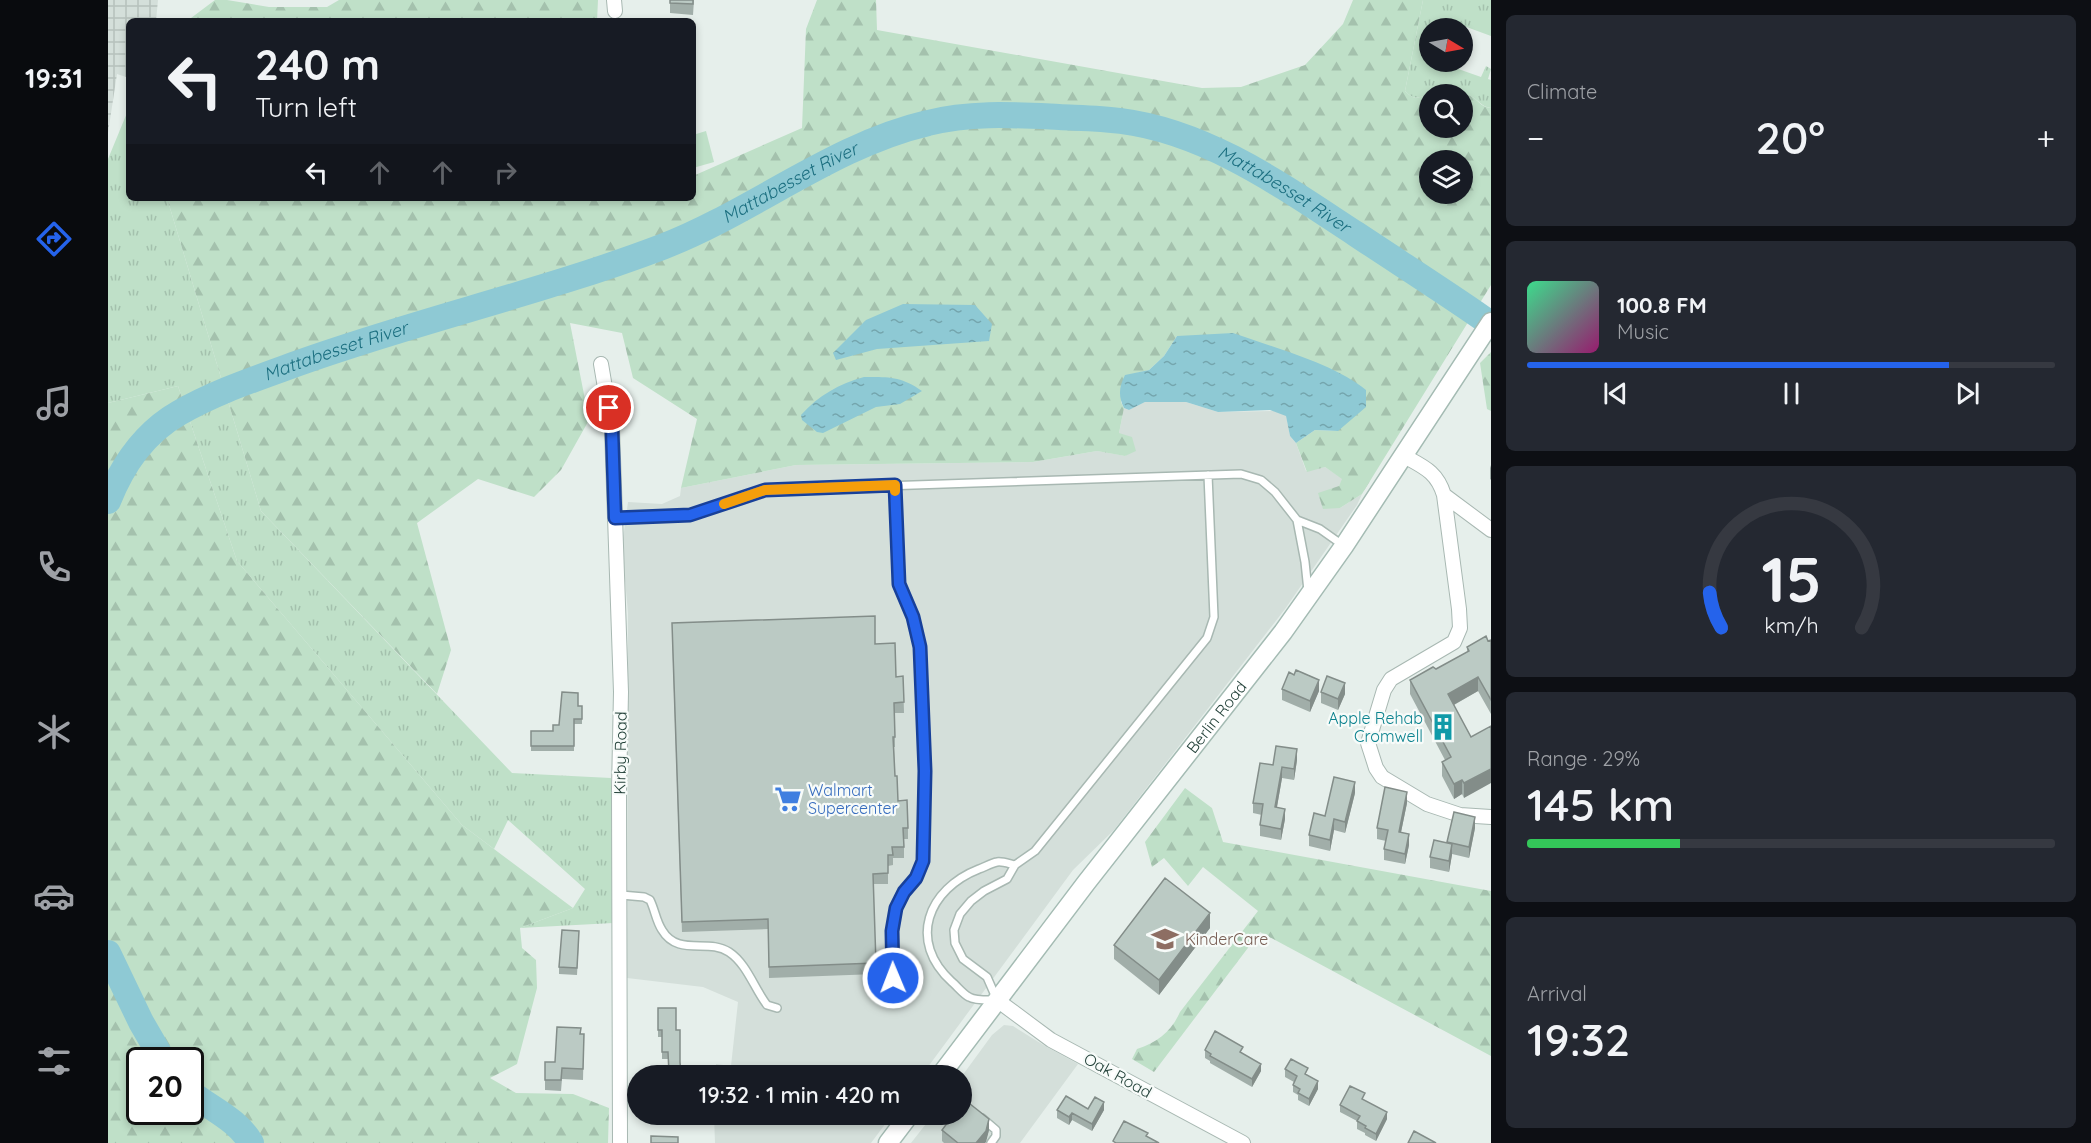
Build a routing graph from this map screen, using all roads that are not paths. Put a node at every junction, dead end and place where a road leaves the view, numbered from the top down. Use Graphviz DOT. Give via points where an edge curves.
graph roads {
  1 [pos="1491,322"];
  2 [pos="601,364"];
  3 [pos="1404,456"];
  4 [pos="1208,475"];
  5 [pos="895,485"];
  6 [pos="1444,495"];
  7 [pos="615,518"];
  8 [pos="1297,520"];
  9 [pos="1491,530"];
  10 [pos="1344,546"];
  11 [pos="1308,597"];
  12 [pos="1491,818"];
  13 [pos="1015,865"];
  14 [pos="621,895"];
  15 [pos="895,998"];
  16 [pos="997,1000"];
  17 [pos="777,1008"];
  18 [pos="952,1065"];
  19 [pos="972,1110"];
  20 [pos="902,1125"];
  21 [pos="620,1143"];
  22 [pos="888,1143"];
  23 [pos="991,1143"];
  24 [pos="1243,1143"];
  1 -- 3 [label="main road, Berlin Road"];
  2 -- 7 [label="street, Kirby Road" via="612,429"];
  3 -- 6 [label="street" via="1430,471 1440,482"];
  3 -- 10 [label="main road, Berlin Road"];
  4 -- 5 [label="lane"];
  4 -- 8 [label="lane" via="1241,474 1261,480"];
  4 -- 13 [label="lane" via="1214,617 1207,638 1054,830"];
  5 -- 7 [label="lane" via="765,490 690,515"];
  5 -- 15 [label="lane" via="899,584 920,647 925,771 923,861 896,908 892,931"];
  6 -- 9 [label="street"];
  6 -- 12 [label="street" via="1460,628 1454,642 1390,679 1368,743 1382,777 1427,804 1460,815"];
  7 -- 14 [label="street, Kirby Road" via="621,692"];
  8 -- 10 [label="lane" via="1320,529"];
  8 -- 11 [label="lane"];
  10 -- 11 [label="main road, Berlin Road"];
  11 -- 16 [label="main road, Berlin Road"];
  13 -- 16 [label="lane" via="1007,879 971,901 954,930 963,959 987,977"];
  13 -- 16 [label="lane" via="997,862 966,874 948,887 935,903 927,934 928,947 946,976 969,997"];
  14 -- 17 [label="lane" via="650,900 662,930 674,942 691,947 717,947 732,954 767,1005"];
  14 -- 21 [label="street, Kirby Road"];
  16 -- 18 [label="main road, Berlin Road"];
  16 -- 24 [label="street, Oak Road" via="1051,1040"];
  19 -- 23 [label="lane" via="996,1130"];
  20 -- 22 [label="main road"];
}
